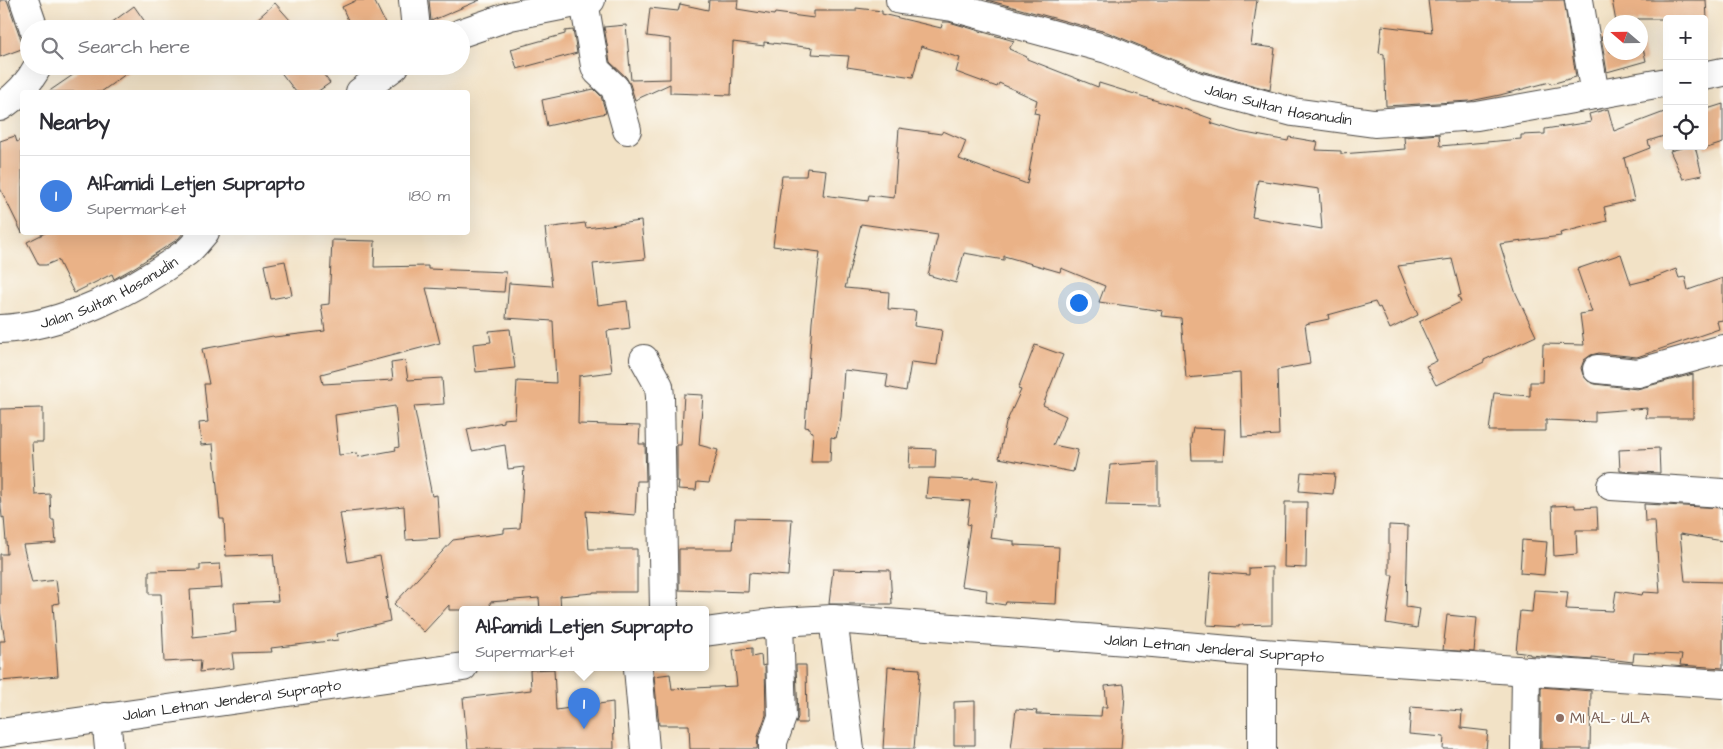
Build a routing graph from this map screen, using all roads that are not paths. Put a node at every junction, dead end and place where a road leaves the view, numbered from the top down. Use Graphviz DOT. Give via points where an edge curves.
graph roads {
  1 [pos="24,0"];
  2 [pos="413,0"];
  3 [pos="900,0"];
  4 [pos="1579,0"];
  5 [pos="587,1"];
  6 [pos="31,20"];
  7 [pos="415,20"];
  8 [pos="470,30"];
  9 [pos="1723,72"];
  10 [pos="33,75"];
  11 [pos="383,75"];
  12 [pos="1708,75"];
  13 [pos="1663,83"];
  14 [pos="20,90"];
  15 [pos="363,90"];
  16 [pos="20,91"];
  17 [pos="1595,95"];
  18 [pos="0,107"];
  19 [pos="626,130"];
  20 [pos="202,235"];
  21 [pos="0,329"];
  22 [pos="1723,349"];
  23 [pos="644,359"];
  24 [pos="1597,369"];
  25 [pos="1612,486"];
  26 [pos="1723,493"];
  27 [pos="664,606"];
  28 [pos="833,619"];
  29 [pos="779,622"];
  30 [pos="709,631"];
  31 [pos="1262,654"];
  32 [pos="459,668"];
  33 [pos="638,671"];
  34 [pos="1526,671"];
  35 [pos="1723,684"];
  36 [pos="106,717"];
  37 [pos="0,733"];
  38 [pos="109,749"];
  39 [pos="645,749"];
  40 [pos="773,749"];
  41 [pos="850,749"];
  42 [pos="1262,749"];
  43 [pos="1526,749"];
  1 -- 6 [label="street"];
  2 -- 7 [label="street"];
  3 -- 17 [label="street, Jalan Sultan Hasanudin" via="952,7 1107,49 1196,86 1293,112 1347,120 1374,123 1477,116"];
  4 -- 17 [label="street"];
  5 -- 8 [label="street" via="510,16"];
  5 -- 19 [label="street" via="592,59 597,71 615,88"];
  9 -- 12 [label="street"];
  10 -- 14 [label="street"];
  11 -- 15 [label="street"];
  13 -- 17 [label="street, Jalan Sultan Hasanudin"];
  16 -- 18 [label="street"];
  20 -- 21 [label="street, Jalan Sultan Hasanudin" via="185,253 130,290 58,319"];
  22 -- 24 [label="street" via="1638,373"];
  23 -- 27 [label="street" via="659,386 660,397"];
  25 -- 26 [label="street"];
  28 -- 29 [label="street, Jalan Letnan Jenderal Suprapto"];
  28 -- 31 [label="street, Jalan Letnan Jenderal Suprapto"];
  28 -- 41 [label="street"];
  29 -- 30 [label="street, Jalan Letnan Jenderal Suprapto"];
  29 -- 40 [label="street" via="782,716"];
  31 -- 34 [label="street, Jalan Letnan Jenderal Suprapto"];
  31 -- 42 [label="street"];
  32 -- 36 [label="street, Jalan Letnan Jenderal Suprapto"];
  33 -- 39 [label="street"];
  34 -- 35 [label="street, Jalan Letnan Jenderal Suprapto"];
  34 -- 43 [label="street"];
  36 -- 37 [label="street, Jalan Letnan Jenderal Suprapto"];
  36 -- 38 [label="street"];
}
